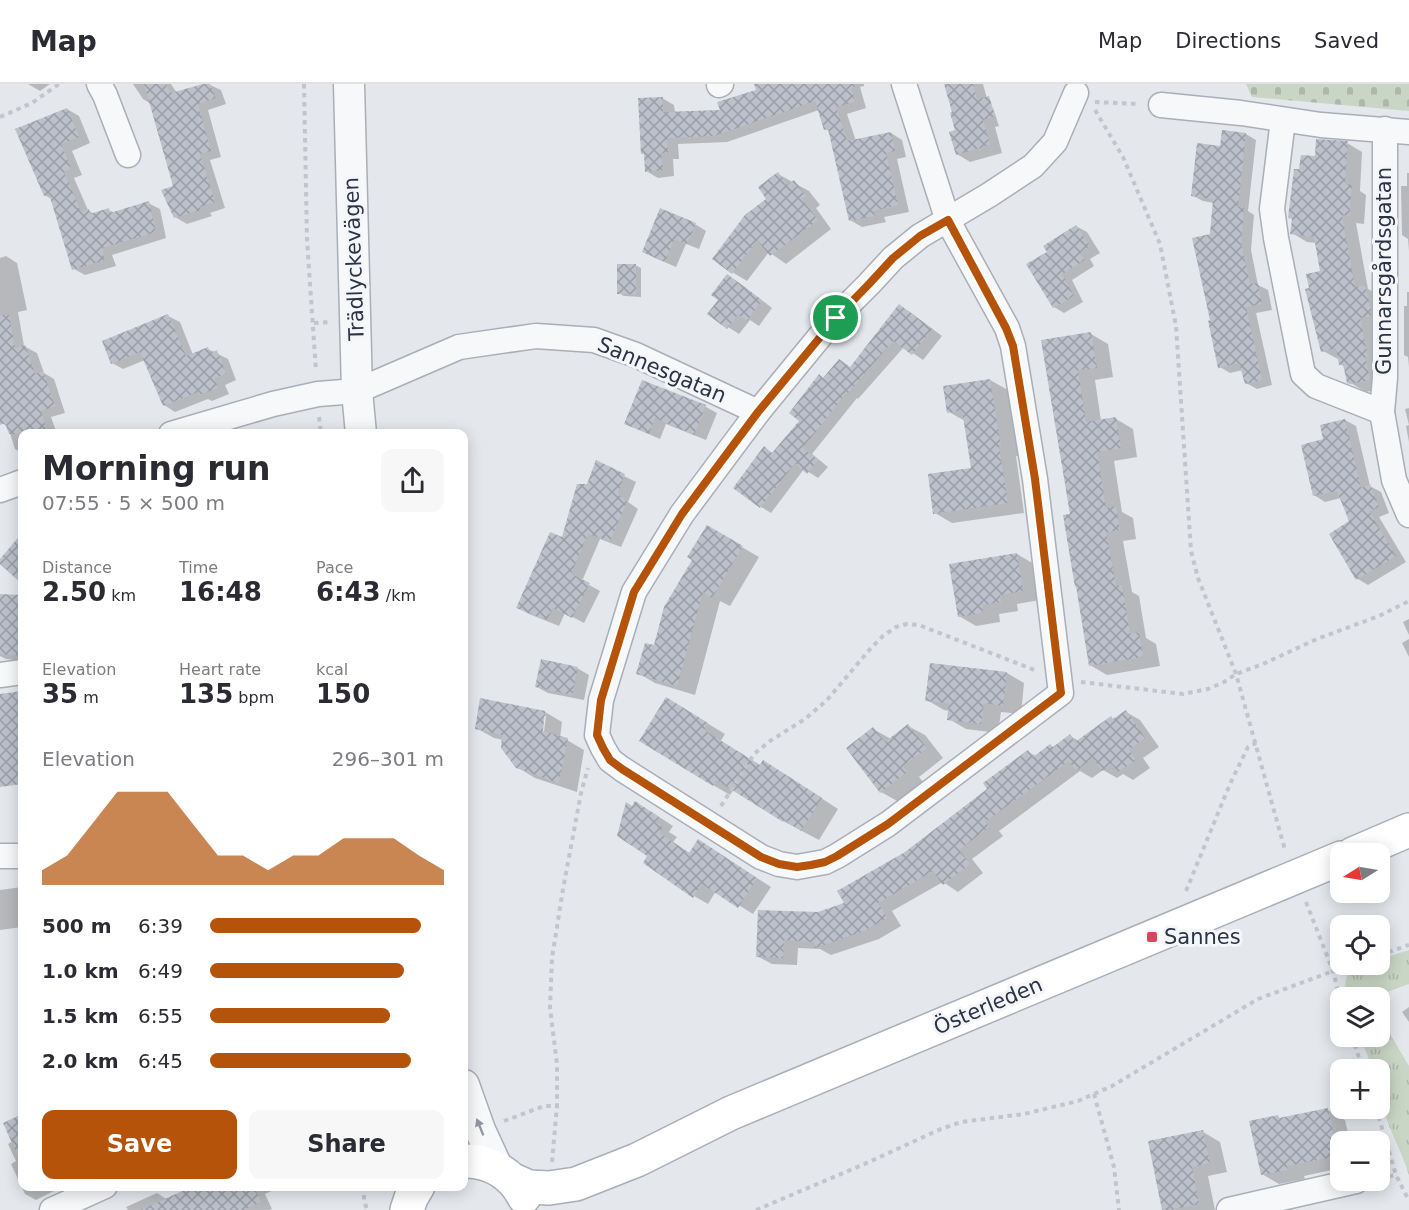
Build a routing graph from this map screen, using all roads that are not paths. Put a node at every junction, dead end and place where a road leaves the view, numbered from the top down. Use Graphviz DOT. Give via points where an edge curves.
graph roads {
  1 [pos="99,84"];
  2 [pos="349,84"];
  3 [pos="904,84"];
  4 [pos="1076,93"];
  5 [pos="1161,105"];
  6 [pos="1283,120"];
  7 [pos="1384,129"];
  8 [pos="1409,132"];
  9 [pos="128,156"];
  10 [pos="948,220"];
  11 [pos="357,391"];
  12 [pos="758,412"];
  13 [pos="1382,412"];
  14 [pos="188,429"];
  15 [pos="361,429"];
  16 [pos="18,483"];
  17 [pos="0,489"];
  18 [pos="1409,515"];
  19 [pos="18,673"];
  20 [pos="0,675"];
  21 [pos="1409,830"];
  22 [pos="1379,843"];
  23 [pos="0,856"];
  24 [pos="18,856"];
  25 [pos="1330,863"];
  26 [pos="468,1096"];
  27 [pos="637,1160"];
  28 [pos="468,1161"];
  29 [pos="505,1175"];
  30 [pos="1330,1187"];
  31 [pos="94,1191"];
  32 [pos="52,1210"];
  33 [pos="528,1210"];
  34 [pos="573,1210"];
  35 [pos="1229,1210"];
  1 -- 9 [label="street"];
  2 -- 11 [label="street, Trädlyckevägen"];
  3 -- 10 [label="street"];
  4 -- 10 [label="street" via="1055,142 1033,166"];
  5 -- 6 [label="street"];
  6 -- 7 [label="street"];
  6 -- 13 [label="street, Gunnarsgårdsgatan" via="1272,208 1303,374 1316,386"];
  7 -- 8 [label="street"];
  7 -- 13 [label="street, Gunnarsgårdsgatan"];
  10 -- 12 [label="street" via="893,258 836,318"];
  10 -- 12 [label="street" via="1013,346 1035,479 1061,693 888,824 825,862 797,867 761,857 622,769 610,760 597,735 601,700 634,592 682,514"];
  11 -- 12 [label="street, Sannesgatan" via="459,347 536,336 594,340 636,355"];
  11 -- 14 [label="street, Sannesgatan" via="273,404"];
  11 -- 15 [label="street, Trädlyckevägen"];
  13 -- 18 [label="street, Gunnarsgårdsgatan" via="1394,480"];
  16 -- 17 [label="street"];
  19 -- 20 [label="street"];
  21 -- 22 [label="main road"];
  23 -- 24 [label="street"];
  25 -- 27 [label="main road, Österleden" via="730,1113"];
  29 -- 26 [label="street, one-way" via="480,1130"];
  27 -- 29 [label="main road, Österleden" via="576,1184 549,1188 529,1187"];
  27 -- 34 [label="main road, Österleden"];
  28 -- 29 [label="main road" via="480,1162"];
  29 -- 33 [label="main road" via="522,1192"];
  30 -- 35 [label="street"];
  31 -- 32 [label="street"];
}
